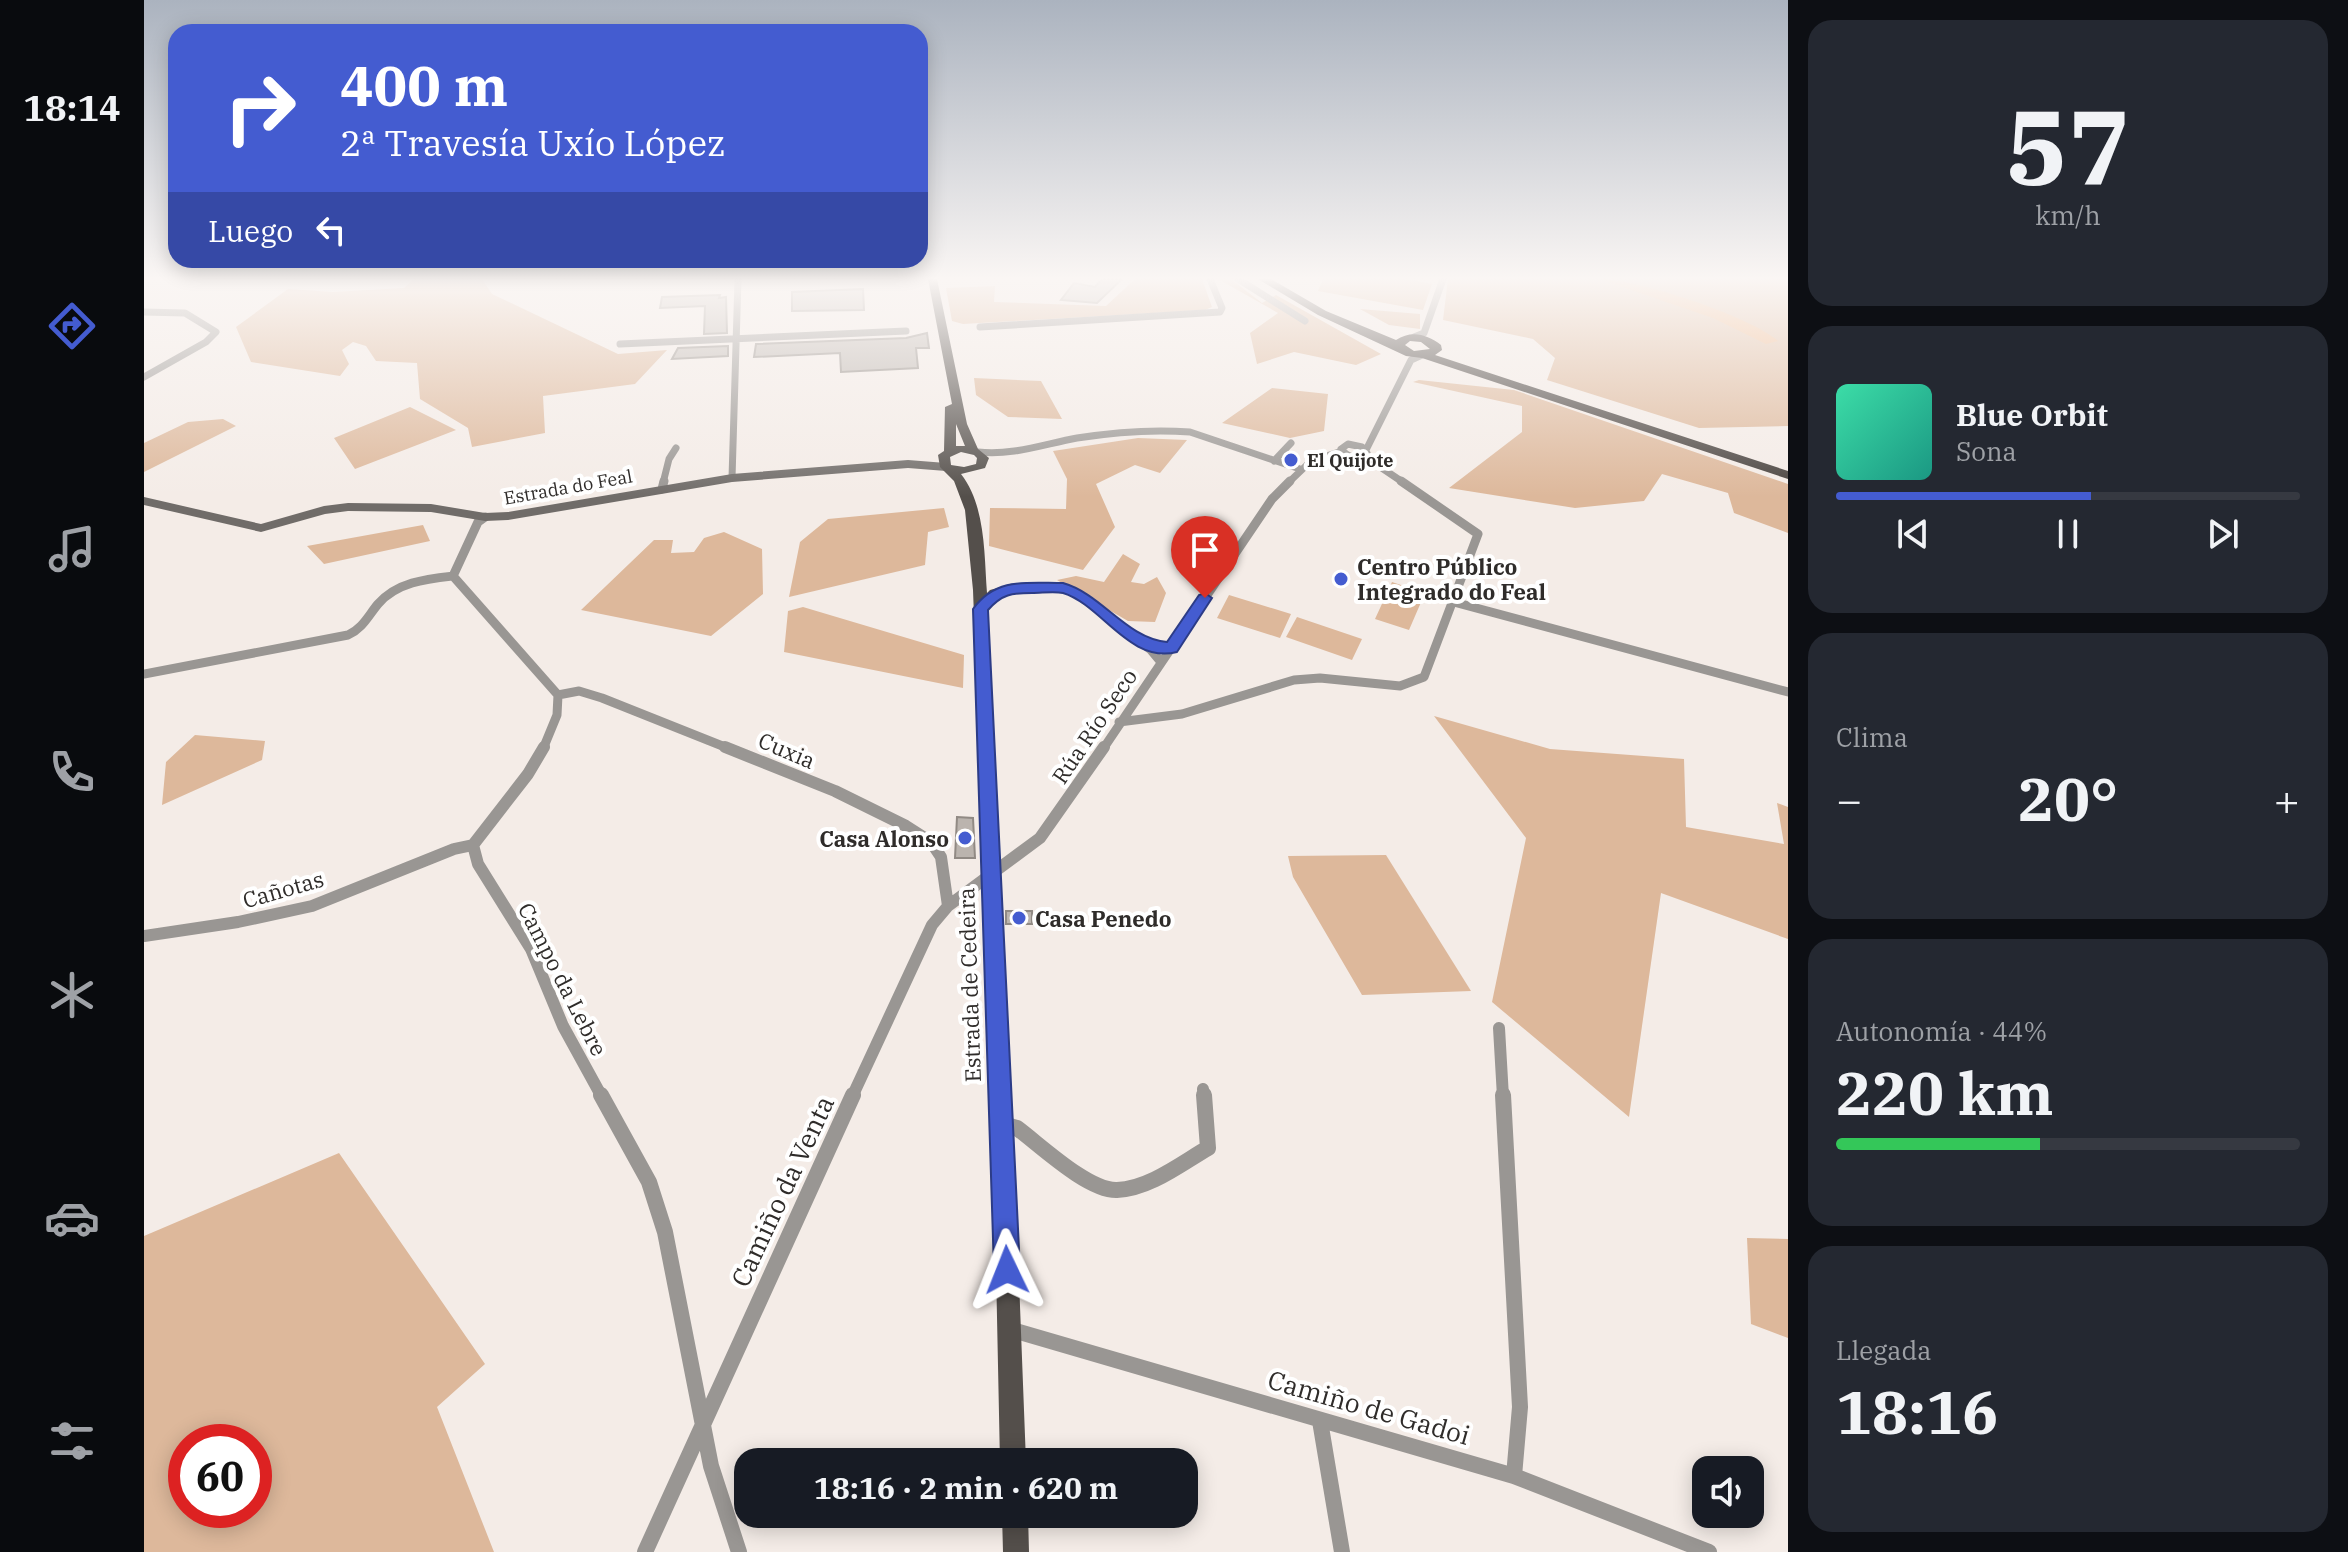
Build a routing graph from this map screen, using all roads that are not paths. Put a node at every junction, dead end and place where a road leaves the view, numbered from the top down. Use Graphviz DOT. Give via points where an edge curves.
graph roads {
  1 [pos="189,351"];
  2 [pos="737,351"];
  3 [pos="941,351"];
  4 [pos="945,351"];
  5 [pos="1414,351"];
  6 [pos="1433,351"];
  7 [pos="1434,351"];
  8 [pos="144,377"];
  9 [pos="1380,422"];
  10 [pos="1291,443"];
  11 [pos="1047,444"];
  12 [pos="1354,444"];
  13 [pos="676,448"];
  14 [pos="975,451"];
  15 [pos="1342,451"];
  16 [pos="1365,453"];
  17 [pos="948,460"];
  18 [pos="1274,461"];
  19 [pos="979,467"];
  20 [pos="1788,468"];
  21 [pos="1300,469"];
  22 [pos="1788,475"];
  23 [pos="732,478"];
  24 [pos="662,489"];
  25 [pos="144,501"];
  26 [pos="970,507"];
  27 [pos="485,517"];
  28 [pos="453,576"];
  29 [pos="1012,588"];
  30 [pos="979,591"];
  31 [pos="1450,601"];
  32 [pos="1135,637"];
  33 [pos="1171,648"];
  34 [pos="1161,662"];
  35 [pos="144,674"];
  36 [pos="1788,692"];
  37 [pos="558,695"];
  38 [pos="1119,722"];
  39 [pos="473,845"];
  40 [pos="992,872"];
  41 [pos="948,906"];
  42 [pos="144,936"];
  43 [pos="1499,1028"];
  44 [pos="1203,1089"];
  45 [pos="1003,1124"];
  46 [pos="1009,1328"];
  47 [pos="1320,1421"];
  48 [pos="701,1424"];
  49 [pos="1013,1448"];
  50 [pos="1514,1476"];
  51 [pos="1015,1528"];
  52 [pos="645,1552"];
  53 [pos="739,1552"];
  54 [pos="1016,1552"];
  55 [pos="1342,1552"];
  56 [pos="1709,1552"];
  1 -- 8 [label="street"];
  2 -- 23 [label="street"];
  3 -- 17 [label="main road, Estrada de Cedeira" via="951,413"];
  4 -- 14 [label="main road, Estrada de Cedeira" via="961,424"];
  5 -- 9 [label="street"];
  6 -- 22 [label="highway"];
  7 -- 20 [label="highway"];
  9 -- 12 [label="street, Rúa Río Seco"];
  9 -- 16 [label="street"];
  10 -- 18 [label="street"];
  11 -- 14 [label="street" via="1003,454"];
  11 -- 18 [label="street" via="1105,433 1175,430"];
  11 -- 19 [label="street"];
  12 -- 15 [label="street, Rúa Río Seco"];
  12 -- 16 [label="street"];
  13 -- 24 [label="street"];
  14 -- 17 [label="main road"];
  14 -- 19 [label="main road, Estrada de Cedeira" via="983,458"];
  15 -- 16 [label="street" via="1349,456"];
  15 -- 21 [label="street, Rúa Río Seco"];
  16 -- 31 [label="street" via="1478,534"];
  17 -- 19 [label="main road" via="964,471"];
  17 -- 23 [label="main road, Estrada do Feal"];
  17 -- 26 [label="main road, Estrada de Cedeira"];
  18 -- 21 [label="street"];
  19 -- 26 [label="main road, Estrada de Cedeira"];
  21 -- 33 [label="street, Rúa Río Seco" via="1272,499"];
  23 -- 24 [label="main road, Estrada do Feal"];
  24 -- 27 [label="main road, Estrada do Feal"];
  25 -- 27 [label="main road, Estrada do Feal" via="261,528 348,507 431,508"];
  26 -- 30 [label="main road, Estrada de Cedeira"];
  27 -- 28 [label="street"];
  28 -- 35 [label="street" via="395,590 367,623 348,635"];
  28 -- 37 [label="street"];
  29 -- 30 [label="main road"];
  29 -- 30 [label="main road"];
  29 -- 32 [label="street" via="1063,588"];
  30 -- 40 [label="main road, Estrada de Cedeira"];
  31 -- 36 [label="street"];
  31 -- 38 [label="street" via="1424,677 1400,686 1294,680 1182,714"];
  32 -- 33 [label="street"];
  32 -- 34 [label="street"];
  33 -- 34 [label="street, Rúa Río Seco"];
  34 -- 38 [label="street, Rúa Río Seco"];
  37 -- 39 [label="street" via="559,713 541,755"];
  37 -- 41 [label="street, Cuxia" via="579,691 602,698 808,780 906,826 931,842 941,857"];
  38 -- 40 [label="street, Rúa Río Seco" via="1040,838"];
  39 -- 42 [label="street, Cañotas" via="312,906"];
  39 -- 48 [label="street, Campo da Lebre" via="478,864 531,949 563,1026 649,1182 665,1232"];
  40 -- 41 [label="street, Camiño da Venta"];
  40 -- 45 [label="main road, Estrada de Cedeira"];
  41 -- 48 [label="street, Camiño da Venta" via="932,925"];
  43 -- 50 [label="street" via="1520,1407"];
  44 -- 45 [label="street" via="1208,1148 1115,1190 1096,1184 1017,1128"];
  45 -- 46 [label="main road, Estrada de Cedeira"];
  46 -- 47 [label="street, Camiño de Gadoi"];
  46 -- 49 [label="main road, Estrada de Cedeira"];
  47 -- 50 [label="street, Camiño de Gadoi"];
  47 -- 55 [label="street"];
  48 -- 52 [label="street, Camiño da Venta"];
  48 -- 53 [label="street, Campo da Lebre"];
  50 -- 56 [label="street, Camiño de Gadoi"];
  51 -- 54 [label="main road"];
}
